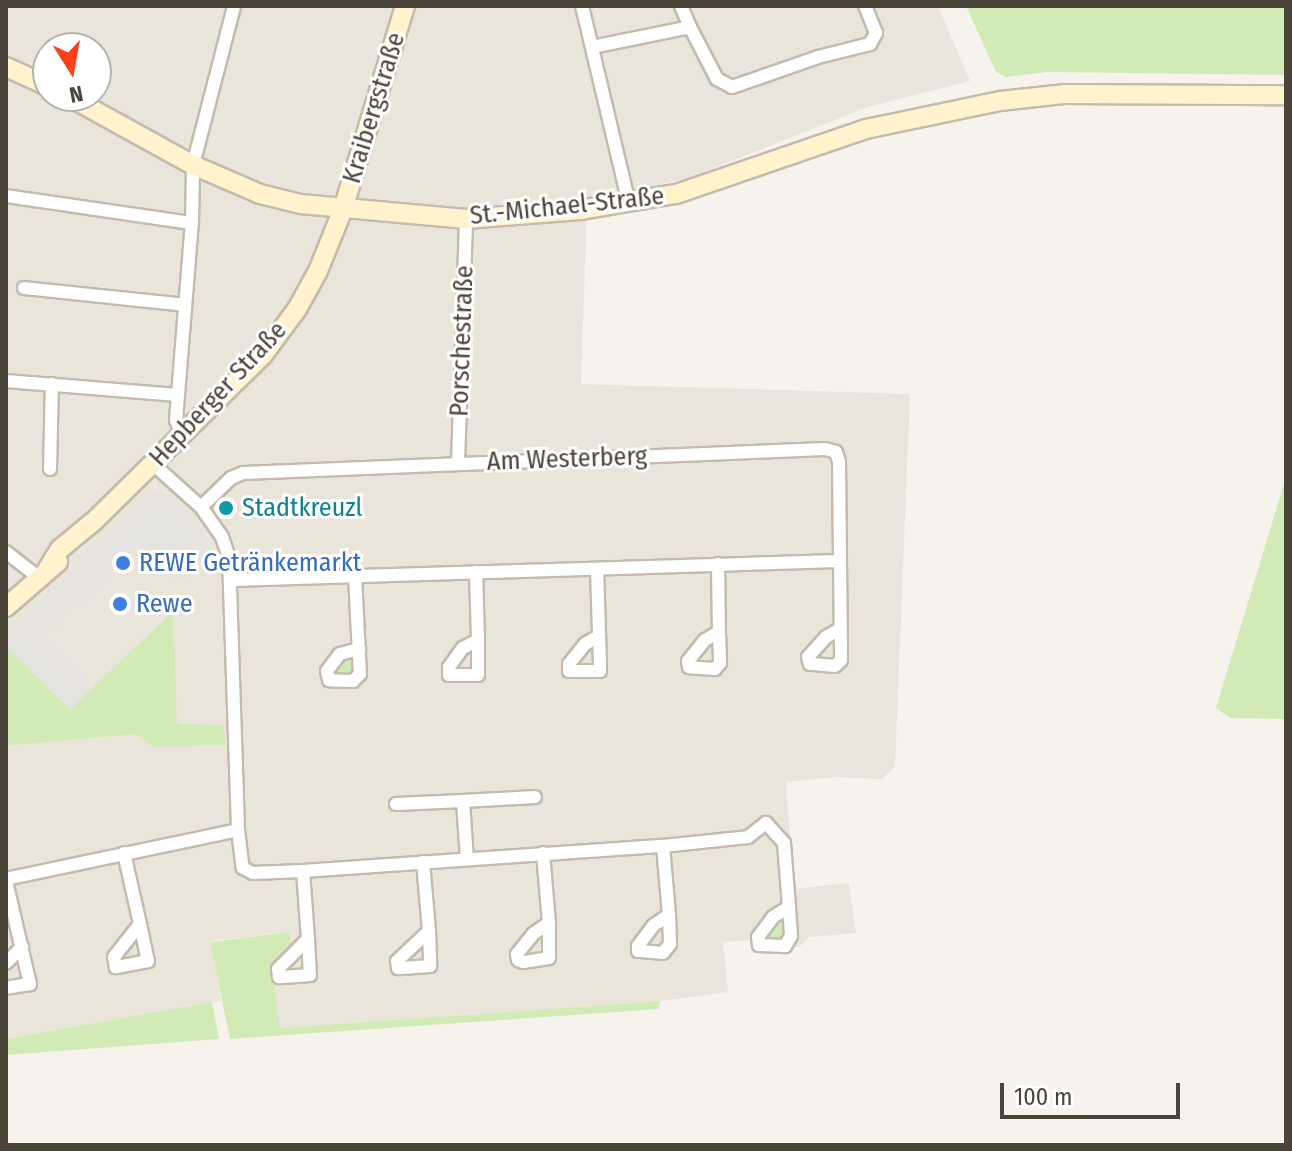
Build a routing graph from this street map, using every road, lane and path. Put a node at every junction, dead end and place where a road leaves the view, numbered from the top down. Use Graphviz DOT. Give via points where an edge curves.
graph roads {
  1 [pos="234,6"];
  2 [pos="405,6"];
  3 [pos="582,6"];
  4 [pos="681,6"];
  5 [pos="865,6"];
  6 [pos="690,27"];
  7 [pos="592,47"];
  8 [pos="6,67"];
  9 [pos="32,79"];
  10 [pos="1286,95"];
  11 [pos="97,112"];
  12 [pos="193,165"];
  13 [pos="6,196"];
  14 [pos="629,203"];
  15 [pos="343,209"];
  16 [pos="466,219"];
  17 [pos="192,223"];
  18 [pos="24,288"];
  19 [pos="185,305"];
  20 [pos="6,381"];
  21 [pos="52,384"];
  22 [pos="177,395"];
  23 [pos="182,435"];
  24 [pos="458,463"];
  25 [pos="153,464"];
  26 [pos="50,469"];
  27 [pos="201,507"];
  28 [pos="6,552"];
  29 [pos="838,561"];
  30 [pos="718,564"];
  31 [pos="597,569"];
  32 [pos="43,572"];
  33 [pos="476,572"];
  34 [pos="355,576"];
  35 [pos="232,580"];
  36 [pos="6,607"];
  37 [pos="840,629"];
  38 [pos="719,632"];
  39 [pos="599,636"];
  40 [pos="478,640"];
  41 [pos="359,649"];
  42 [pos="535,797"];
  43 [pos="463,801"];
  44 [pos="396,804"];
  45 [pos="238,830"];
  46 [pos="663,846"];
  47 [pos="124,853"];
  48 [pos="543,853"];
  49 [pos="467,859"];
  50 [pos="423,862"];
  51 [pos="303,871"];
  52 [pos="6,880"];
  53 [pos="789,907"];
  54 [pos="669,915"];
  55 [pos="549,923"];
  56 [pos="140,924"];
  57 [pos="429,931"];
  58 [pos="308,939"];
  59 [pos="22,947"];
  60 [pos="6,963"];
  61 [pos="6,988"];
  1 -- 12 [label="street"];
  2 -- 15 [label="street, Kraibergstraße"];
  3 -- 7 [label="street"];
  4 -- 6 [label="street"];
  5 -- 6 [label="street" via="876,39 732,87 717,79"];
  6 -- 7 [label="street"];
  7 -- 14 [label="street"];
  8 -- 9 [label="street"];
  10 -- 14 [label="street, St.-Michael-Straße" via="1064,94 1000,101 889,123 725,181"];
  11 -- 12 [label="street, St.-Michael-Straße"];
  12 -- 15 [label="street, St.-Michael-Straße" via="260,194"];
  12 -- 17 [label="street"];
  13 -- 17 [label="street"];
  14 -- 16 [label="street, St.-Michael-Straße"];
  15 -- 16 [label="street, St.-Michael-Straße"];
  15 -- 23 [label="street, Hepberger Straße" via="297,309 263,355"];
  16 -- 24 [label="street, Porschestraße"];
  17 -- 19 [label="street"];
  18 -- 19 [label="street"];
  19 -- 22 [label="street"];
  20 -- 21 [label="street"];
  21 -- 22 [label="street"];
  21 -- 26 [label="street"];
  22 -- 23 [label="street" via="176,420"];
  23 -- 25 [label="street, Hepberger Straße"];
  24 -- 27 [label="street, Am Westerberg" via="243,473"];
  24 -- 29 [label="street, Am Westerberg" via="836,452"];
  25 -- 27 [label="street"];
  25 -- 32 [label="street, Hepberger Straße" via="60,549"];
  27 -- 35 [label="street" via="222,537"];
  28 -- 32 [label="street"];
  29 -- 30 [label="street"];
  29 -- 37 [label="street"];
  30 -- 31 [label="street"];
  30 -- 38 [label="street"];
  31 -- 33 [label="street"];
  31 -- 39 [label="street"];
  32 -- 36 [label="street, Hepberger Straße"];
  33 -- 34 [label="street"];
  33 -- 40 [label="street"];
  34 -- 35 [label="street"];
  34 -- 41 [label="street"];
  35 -- 45 [label="street"];
  42 -- 43 [label="street"];
  43 -- 44 [label="street"];
  43 -- 49 [label="street"];
  45 -- 47 [label="street"];
  45 -- 51 [label="street" via="243,868 253,873"];
  46 -- 48 [label="street"];
  46 -- 53 [label="street" via="748,837 766,823 784,843"];
  46 -- 54 [label="street"];
  47 -- 52 [label="street"];
  47 -- 56 [label="street"];
  48 -- 49 [label="street"];
  48 -- 55 [label="street"];
  49 -- 50 [label="street"];
  50 -- 51 [label="street"];
  50 -- 57 [label="street"];
  51 -- 58 [label="street"];
  52 -- 59 [label="street"];
  59 -- 60 [label="street"];
  59 -- 61 [label="street" via="30,984"];
}
